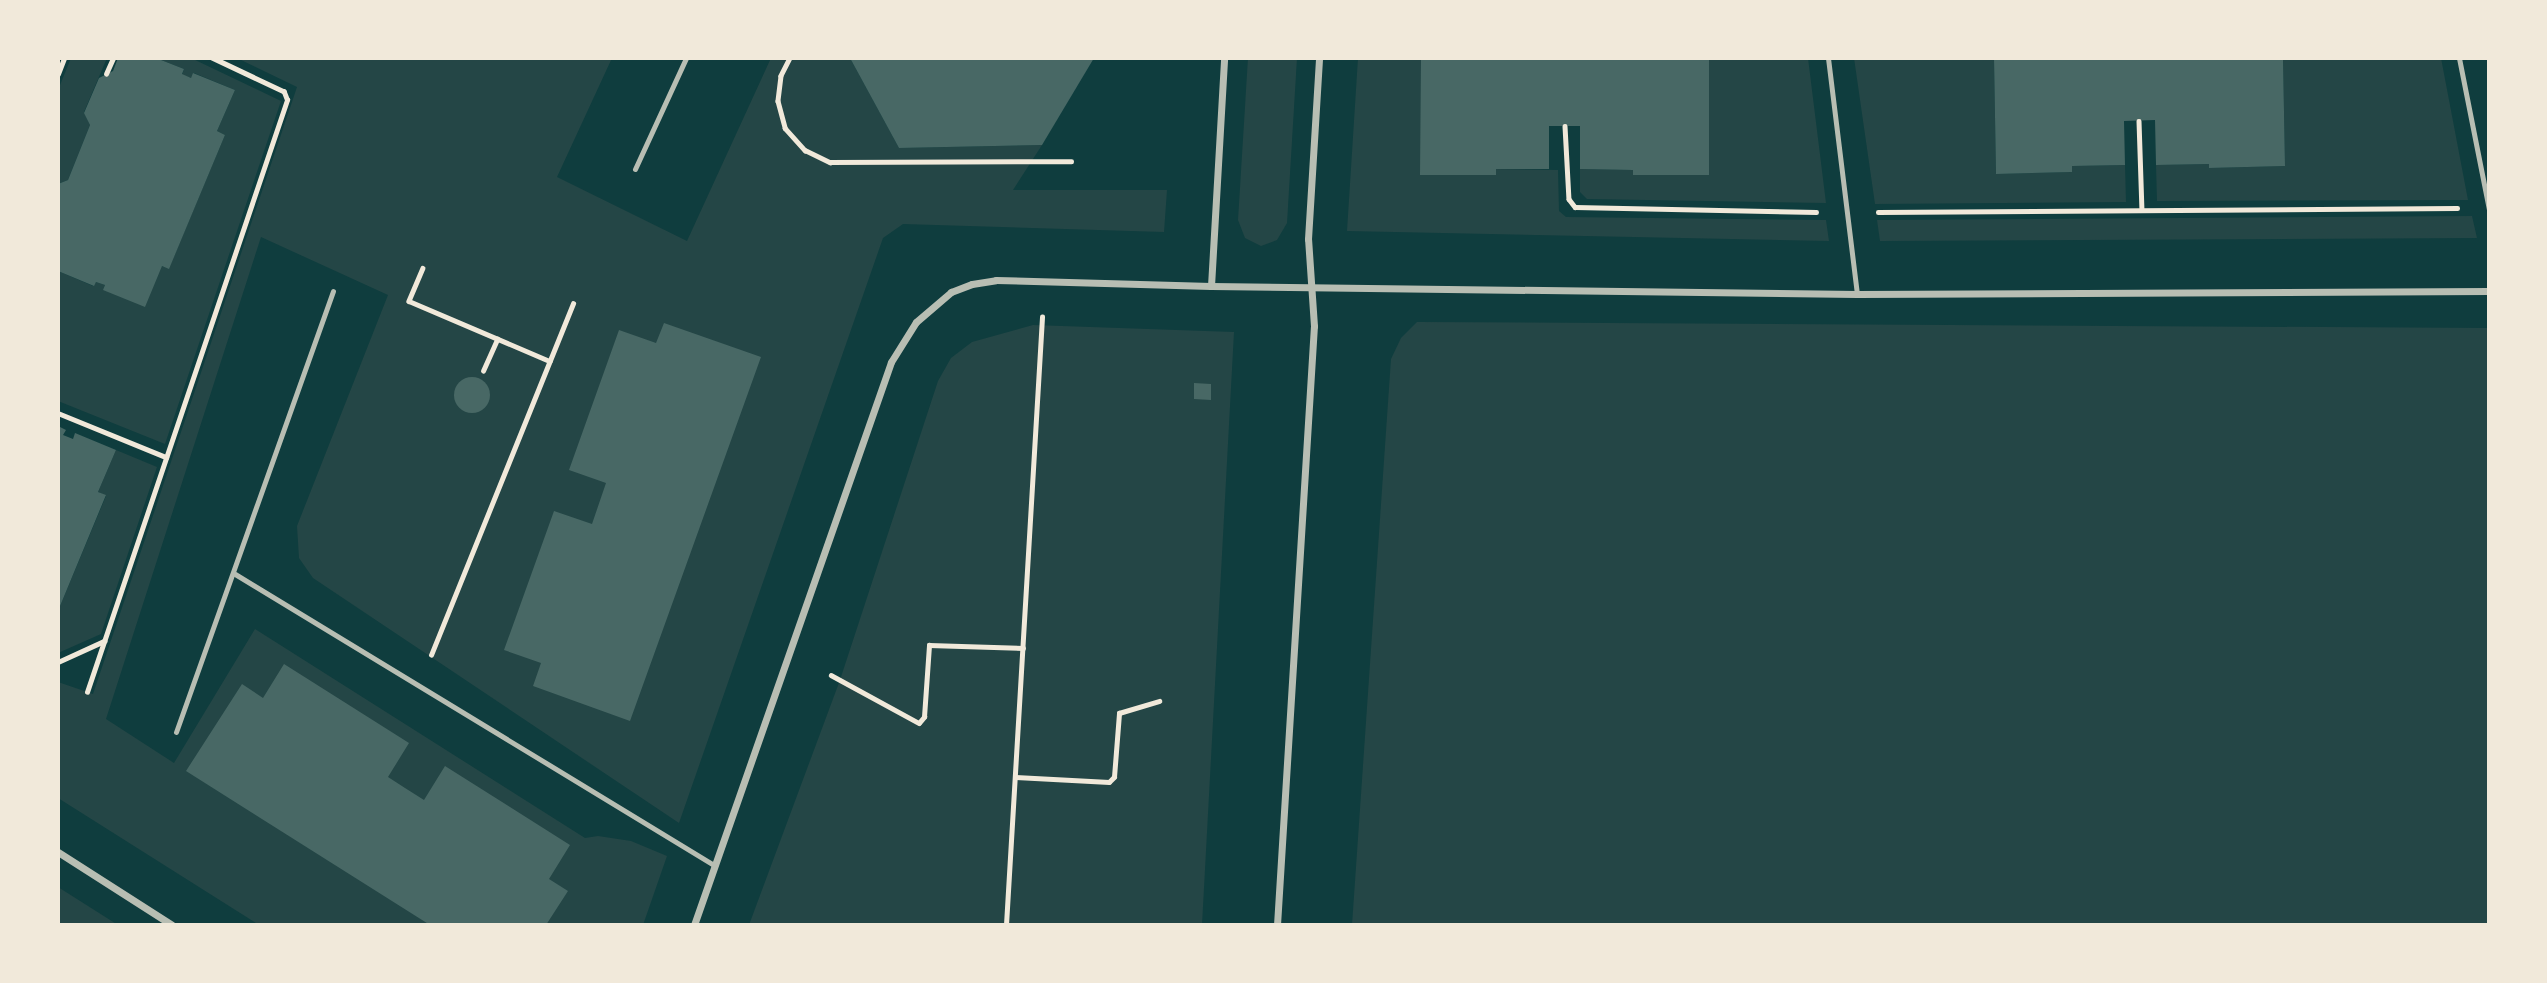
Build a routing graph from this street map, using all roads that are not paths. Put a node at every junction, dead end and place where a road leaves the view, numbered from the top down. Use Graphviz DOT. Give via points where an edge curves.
graph roads {
  1 [pos="686,58"];
  2 [pos="1224,58"];
  3 [pos="1319,58"];
  4 [pos="1828,58"];
  5 [pos="2459,58"];
  6 [pos="635,169"];
  7 [pos="2489,209"];
  8 [pos="1211,286"];
  9 [pos="1310,286"];
  10 [pos="333,291"];
  11 [pos="2489,291"];
  12 [pos="1857,294"];
  13 [pos="235,574"];
  14 [pos="176,732"];
  15 [pos="58,852"];
  16 [pos="714,864"];
  17 [pos="172,925"];
  18 [pos="694,925"];
  19 [pos="1277,925"];
  1 -- 6 [label="lane"];
  2 -- 8 [label="street"];
  3 -- 9 [label="street" via="1308,239"];
  4 -- 12 [label="lane"];
  5 -- 7 [label="lane"];
  8 -- 9 [label="street"];
  8 -- 16 [label="street" via="996,280 951,292 916,321 891,362"];
  9 -- 12 [label="street"];
  9 -- 19 [label="street" via="1314,326"];
  10 -- 13 [label="lane"];
  11 -- 12 [label="street"];
  13 -- 14 [label="lane"];
  13 -- 16 [label="lane"];
  15 -- 17 [label="street"];
  16 -- 18 [label="street"];
}
